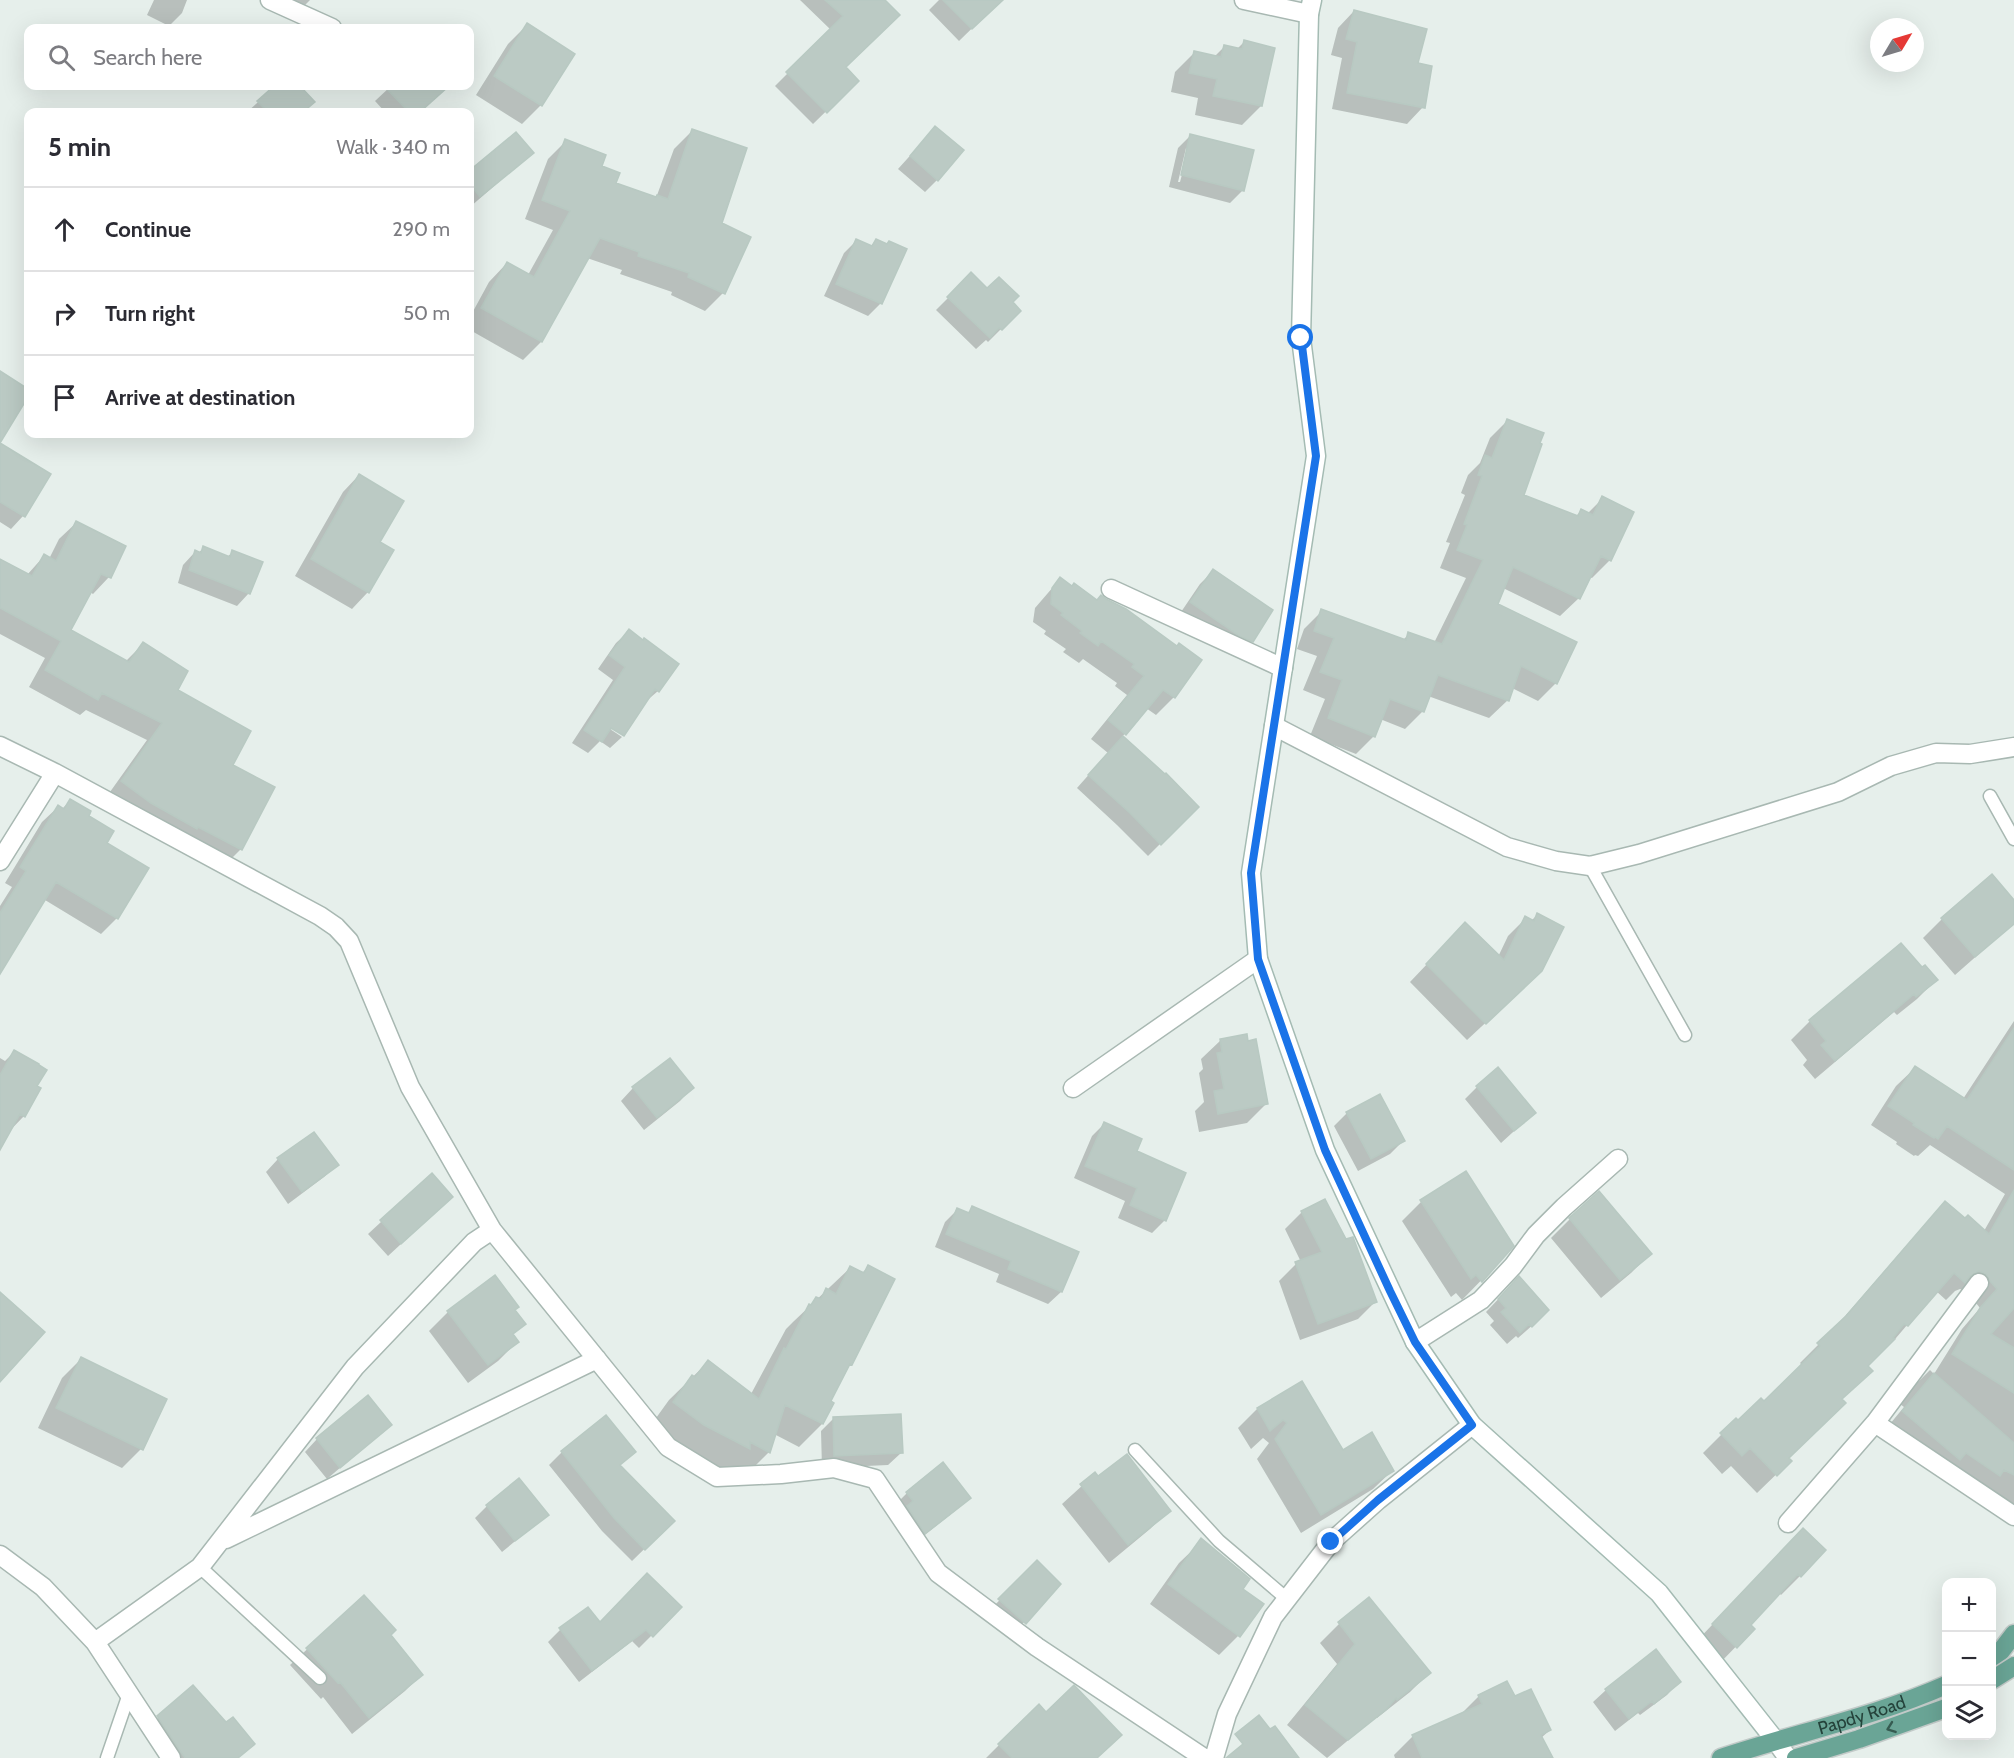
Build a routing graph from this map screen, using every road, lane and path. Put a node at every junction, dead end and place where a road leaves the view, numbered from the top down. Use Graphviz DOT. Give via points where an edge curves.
graph roads {
  1 [pos="270,0"];
  2 [pos="1244,0"];
  3 [pos="1311,7"];
  4 [pos="323,24"];
  5 [pos="1111,589"];
  6 [pos="1283,668"];
  7 [pos="1274,726"];
  8 [pos="0,746"];
  9 [pos="2014,747"];
  10 [pos="55,773"];
  11 [pos="1990,796"];
  12 [pos="2014,839"];
  13 [pos="0,861"];
  14 [pos="1590,866"];
  15 [pos="1258,959"];
  16 [pos="1685,1035"];
  17 [pos="1073,1088"];
  18 [pos="1618,1159"];
  19 [pos="492,1230"];
  20 [pos="1979,1283"];
  21 [pos="1415,1342"];
  22 [pos="597,1359"];
  23 [pos="1875,1423"];
  24 [pos="1472,1425"];
  25 [pos="1135,1450"];
  26 [pos="2014,1516"];
  27 [pos="1788,1523"];
  28 [pos="222,1541"];
  29 [pos="0,1555"];
  30 [pos="200,1568"];
  31 [pos="1287,1599"];
  32 [pos="2014,1634"];
  33 [pos="94,1642"];
  34 [pos="2005,1659"];
  35 [pos="1996,1674"];
  36 [pos="320,1678"];
  37 [pos="1944,1686"];
  38 [pos="129,1694"];
  39 [pos="1942,1710"];
  40 [pos="1775,1740"];
  41 [pos="107,1758"];
  42 [pos="171,1758"];
  43 [pos="1204,1758"];
  44 [pos="1214,1758"];
  45 [pos="1721,1758"];
  46 [pos="1788,1758"];
  47 [pos="1796,1758"];
  1 -- 4 [label="street"];
  2 -- 3 [label="street"];
  3 -- 6 [label="street" via="1301,338 1316,456"];
  5 -- 6 [label="street"];
  6 -- 7 [label="street"];
  7 -- 14 [label="street" via="1507,847"];
  7 -- 15 [label="street" via="1251,873"];
  8 -- 10 [label="street"];
  9 -- 14 [label="street" via="1970,754 1936,753 1891,766 1838,792"];
  10 -- 13 [label="street"];
  10 -- 19 [label="street" via="320,916 350,941 410,1087"];
  11 -- 12 [label="lane"];
  14 -- 16 [label="lane"];
  15 -- 17 [label="street"];
  15 -- 21 [label="street" via="1325,1150"];
  18 -- 21 [label="street" via="1536,1235 1481,1300"];
  19 -- 22 [label="street"];
  19 -- 28 [label="street" via="474,1242 355,1367"];
  20 -- 23 [label="street"];
  21 -- 24 [label="street"];
  22 -- 28 [label="street"];
  22 -- 43 [label="street" via="668,1447 717,1478 834,1468 875,1479 938,1573 1037,1647"];
  23 -- 26 [label="street"];
  23 -- 27 [label="street"];
  24 -- 31 [label="street" via="1331,1542"];
  24 -- 40 [label="street" via="1659,1593"];
  25 -- 31 [label="lane" via="1219,1541"];
  28 -- 30 [label="street"];
  29 -- 33 [label="street" via="43,1587"];
  30 -- 33 [label="street"];
  30 -- 36 [label="lane"];
  31 -- 44 [label="street" via="1273,1617 1227,1714"];
  32 -- 34 [label="main road"];
  33 -- 38 [label="street"];
  34 -- 35 [label="main road"];
  37 -- 40 [label="main road, Papdy Road" via="1874,1713"];
  38 -- 41 [label="lane"];
  38 -- 42 [label="street"];
  39 -- 47 [label="main road, one-way"];
  40 -- 45 [label="main road, Papdy Road"];
  40 -- 46 [label="street"];
}
